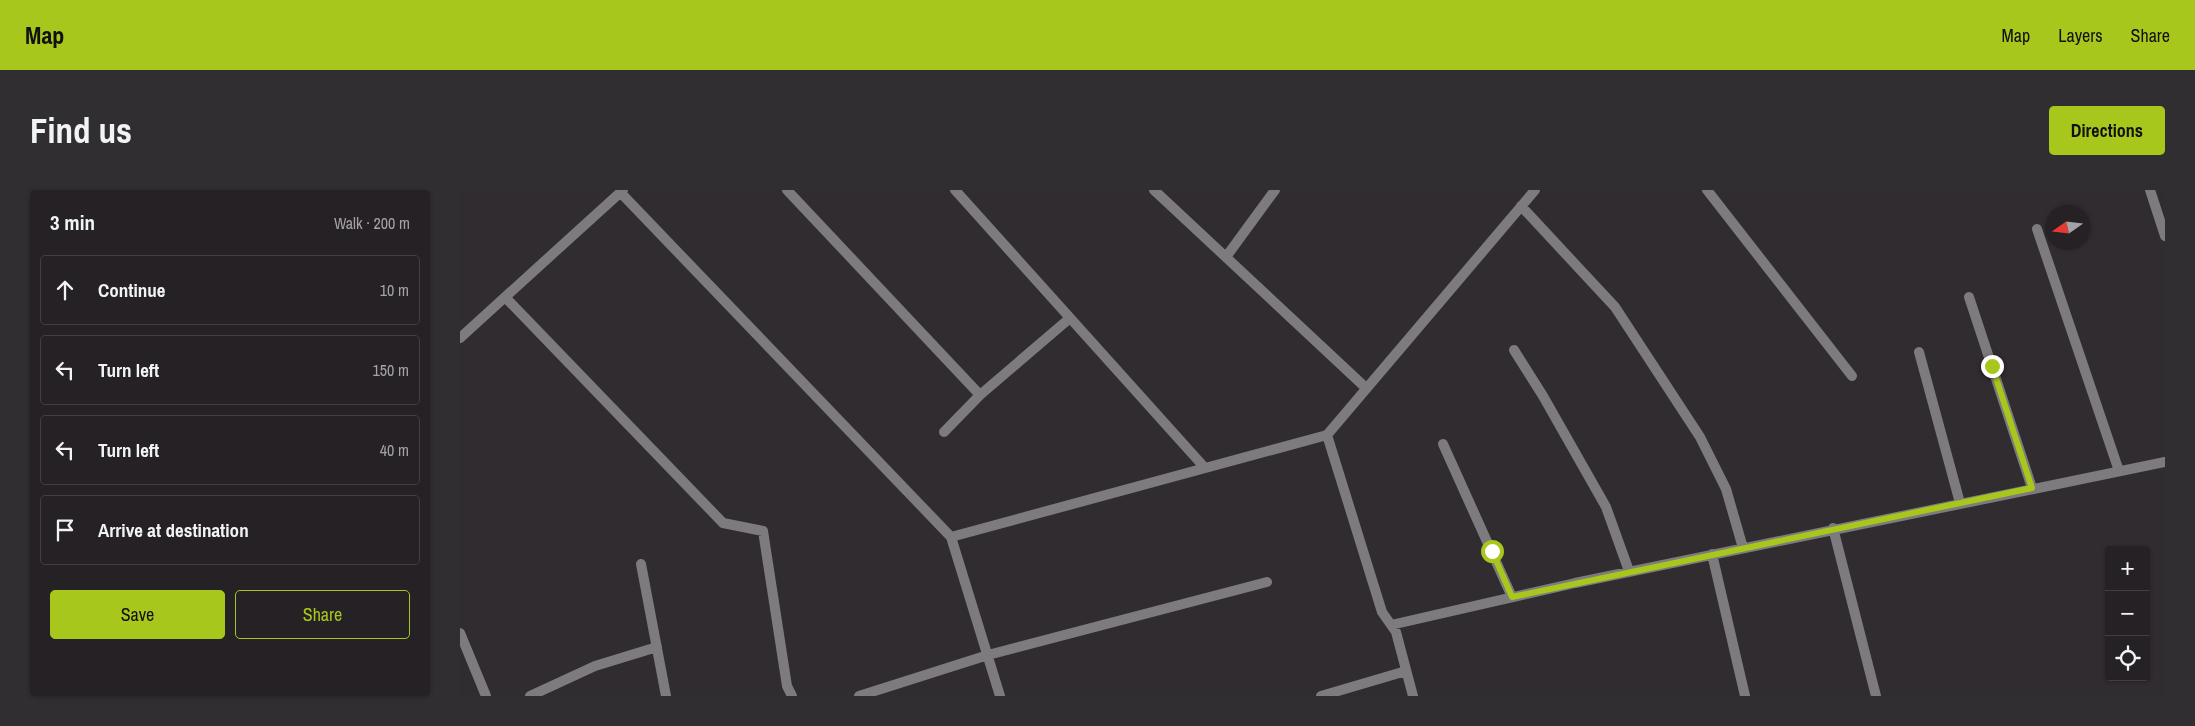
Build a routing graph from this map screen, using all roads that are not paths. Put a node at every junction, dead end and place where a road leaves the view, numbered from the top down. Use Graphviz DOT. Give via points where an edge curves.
graph roads {
  1 [pos="787,190"];
  2 [pos="955,190"];
  3 [pos="1154,190"];
  4 [pos="1275,190"];
  5 [pos="1535,190"];
  6 [pos="1707,190"];
  7 [pos="2150,190"];
  8 [pos="622,191"];
  9 [pos="1521,206"];
  10 [pos="2037,229"];
  11 [pos="2165,236"];
  12 [pos="1226,257"];
  13 [pos="505,297"];
  14 [pos="1969,297"];
  15 [pos="1070,318"];
  16 [pos="460,338"];
  17 [pos="1514,350"];
  18 [pos="1918,352"];
  19 [pos="1852,376"];
  20 [pos="1366,388"];
  21 [pos="980,395"];
  22 [pos="944,432"];
  23 [pos="1327,435"];
  24 [pos="1442,444"];
  25 [pos="2165,462"];
  26 [pos="1205,468"];
  27 [pos="2119,471"];
  28 [pos="2032,488"];
  29 [pos="1960,503"];
  30 [pos="1833,528"];
  31 [pos="952,537"];
  32 [pos="1743,548"];
  33 [pos="1712,554"];
  34 [pos="641,564"];
  35 [pos="1629,572"];
  36 [pos="1267,582"];
  37 [pos="1512,597"];
  38 [pos="1391,625"];
  39 [pos="460,633"];
  40 [pos="657,647"];
  41 [pos="988,656"];
  42 [pos="1406,671"];
  43 [pos="486,696"];
  44 [pos="530,696"];
  45 [pos="666,696"];
  46 [pos="792,696"];
  47 [pos="859,696"];
  48 [pos="1000,696"];
  49 [pos="1321,696"];
  50 [pos="1412,696"];
  51 [pos="1745,696"];
  52 [pos="1876,696"];
  1 -- 21 [label="street"];
  2 -- 15 [label="street"];
  3 -- 12 [label="street"];
  4 -- 12 [label="street"];
  5 -- 9 [label="street"];
  6 -- 19 [label="street"];
  7 -- 11 [label="street"];
  8 -- 13 [label="street"];
  8 -- 31 [label="street"];
  9 -- 20 [label="street"];
  9 -- 32 [label="street" via="1615,307 1689,421 1726,489"];
  10 -- 27 [label="street"];
  12 -- 20 [label="street"];
  13 -- 16 [label="street"];
  13 -- 46 [label="street" via="723,524 763,531 787,686"];
  14 -- 28 [label="street"];
  15 -- 21 [label="street"];
  15 -- 26 [label="street"];
  17 -- 35 [label="street" via="1606,507"];
  18 -- 29 [label="street"];
  20 -- 23 [label="street"];
  21 -- 22 [label="street"];
  23 -- 26 [label="street"];
  23 -- 38 [label="street" via="1382,612"];
  24 -- 37 [label="street"];
  25 -- 27 [label="street"];
  26 -- 31 [label="street"];
  27 -- 28 [label="street"];
  28 -- 29 [label="street"];
  29 -- 30 [label="street"];
  30 -- 32 [label="street"];
  30 -- 52 [label="street"];
  31 -- 41 [label="street"];
  32 -- 33 [label="street"];
  33 -- 35 [label="street"];
  33 -- 51 [label="street"];
  34 -- 40 [label="street"];
  35 -- 37 [label="street"];
  36 -- 41 [label="street"];
  37 -- 38 [label="street"];
  38 -- 42 [label="street" via="1396,632"];
  39 -- 43 [label="street"];
  40 -- 44 [label="street" via="595,666"];
  40 -- 45 [label="street"];
  41 -- 47 [label="street"];
  41 -- 48 [label="street"];
  42 -- 49 [label="street"];
  42 -- 50 [label="street"];
}
